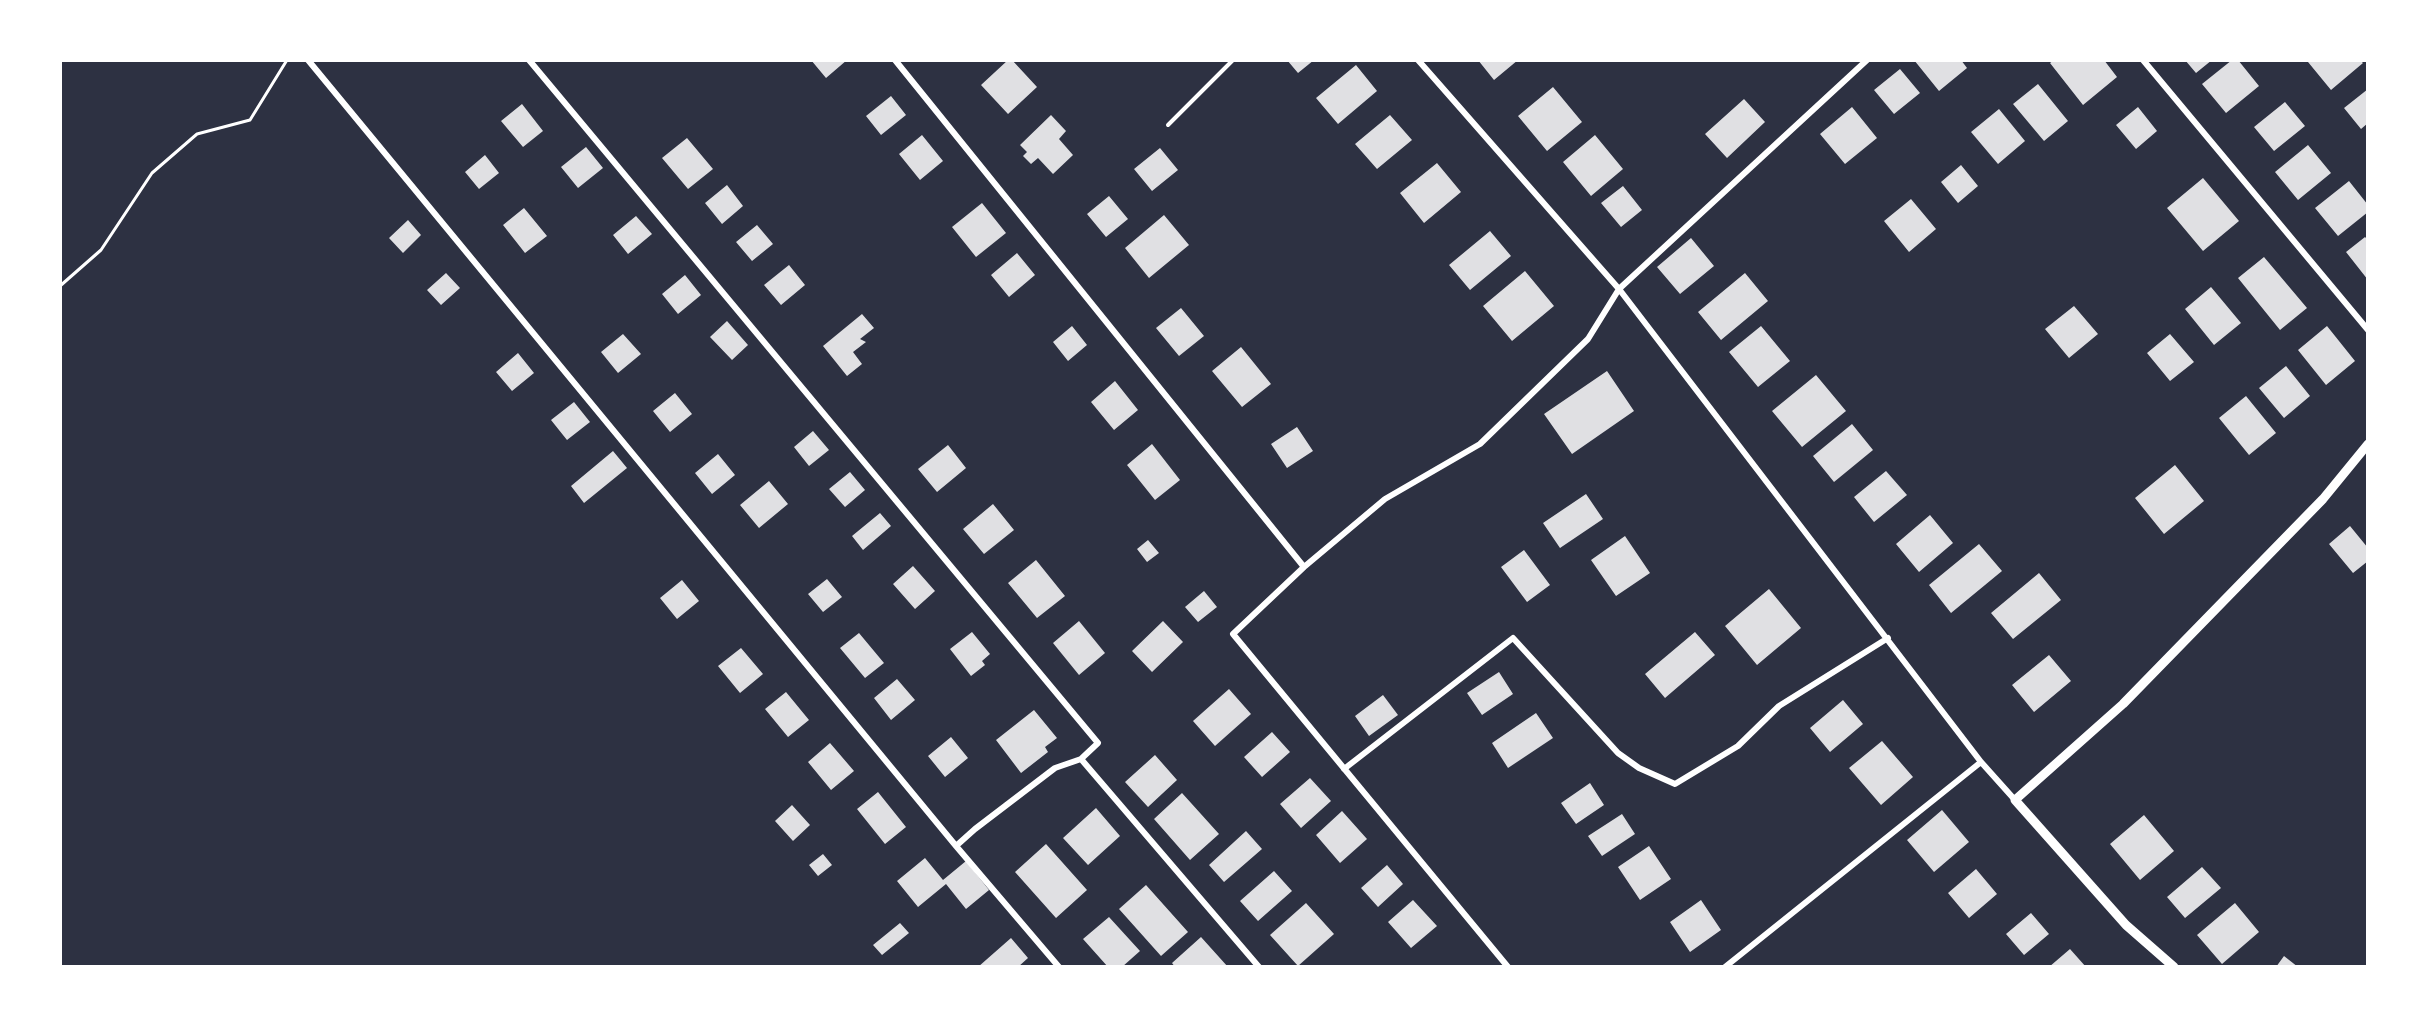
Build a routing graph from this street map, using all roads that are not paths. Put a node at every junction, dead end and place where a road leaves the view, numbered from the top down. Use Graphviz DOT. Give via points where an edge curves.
graph roads {
  1 [pos="308,60"];
  2 [pos="529,60"];
  3 [pos="895,60"];
  4 [pos="1233,60"];
  5 [pos="1418,60"];
  6 [pos="1867,60"];
  7 [pos="2142,60"];
  8 [pos="1168,125"];
  9 [pos="1619,289"];
  10 [pos="2368,330"];
  11 [pos="2368,444"];
  12 [pos="1304,567"];
  13 [pos="1888,638"];
  14 [pos="1081,759"];
  15 [pos="1981,762"];
  16 [pos="1344,769"];
  17 [pos="2015,800"];
  18 [pos="956,846"];
  19 [pos="1059,967"];
  20 [pos="1259,967"];
  21 [pos="1508,967"];
  22 [pos="1725,967"];
  23 [pos="2174,967"];
  1 -- 18 [label="street"];
  2 -- 14 [label="street" via="1098,743"];
  3 -- 12 [label="street"];
  4 -- 8 [label="lane"];
  5 -- 9 [label="street"];
  6 -- 9 [label="street"];
  7 -- 10 [label="street"];
  9 -- 12 [label="street" via="1588,339 1480,444 1384,499"];
  9 -- 13 [label="street"];
  11 -- 17 [label="street" via="2323,499 2123,704"];
  12 -- 16 [label="street" via="1233,634"];
  13 -- 15 [label="street"];
  13 -- 16 [label="street" via="1779,706 1738,746 1675,784 1639,768 1618,753 1513,638"];
  14 -- 18 [label="street" via="1055,768"];
  14 -- 20 [label="street"];
  15 -- 17 [label="street"];
  15 -- 22 [label="street"];
  16 -- 21 [label="street"];
  17 -- 23 [label="street" via="2126,925"];
  18 -- 19 [label="street"];
}
